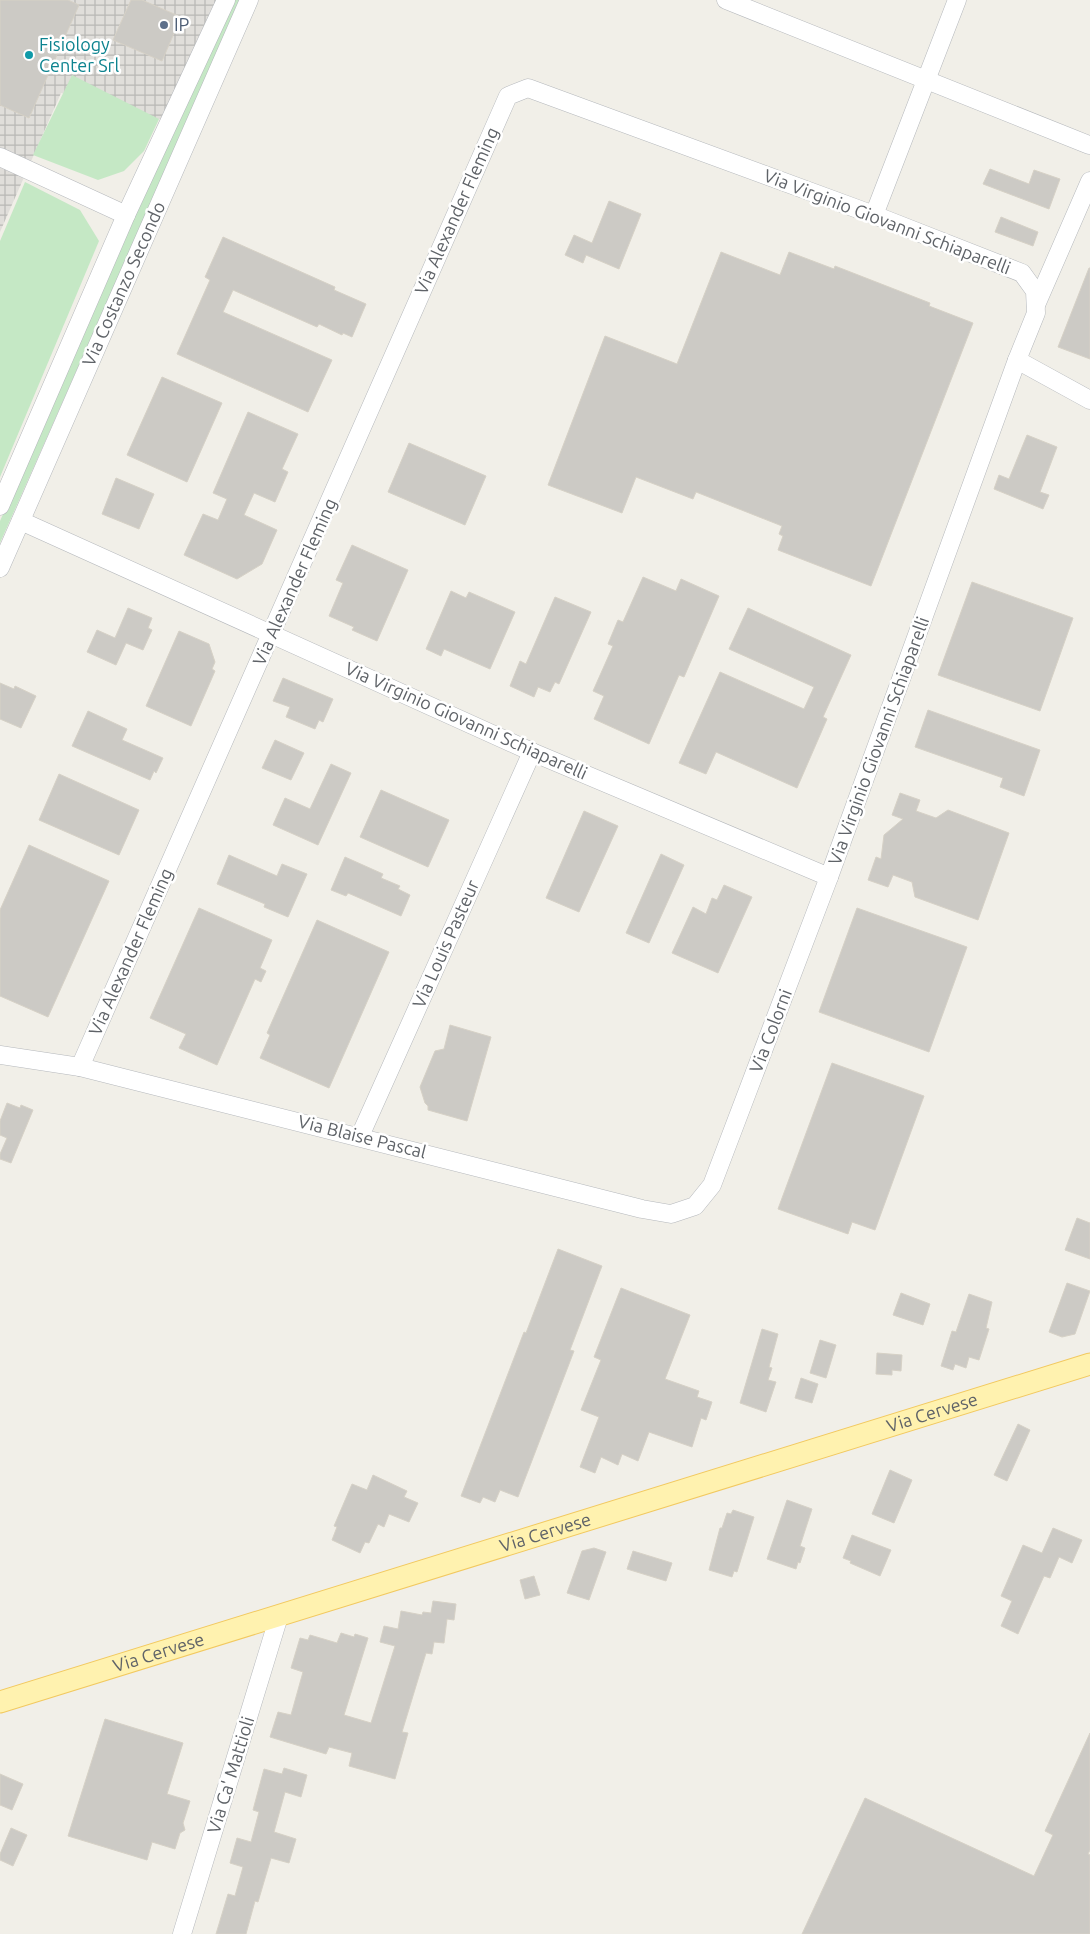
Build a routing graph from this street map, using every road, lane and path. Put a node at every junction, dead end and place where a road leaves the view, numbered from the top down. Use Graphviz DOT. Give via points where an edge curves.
graph roads {
  1 [pos="226,0"];
  2 [pos="249,0"];
  3 [pos="726,0"];
  4 [pos="957,0"];
  5 [pos="926,80"];
  6 [pos="528,88"];
  7 [pos="1089,145"];
  8 [pos="0,157"];
  9 [pos="1090,181"];
  10 [pos="126,215"];
  11 [pos="874,215"];
  12 [pos="1036,305"];
  13 [pos="1018,360"];
  14 [pos="1090,400"];
  15 [pos="0,506"];
  16 [pos="21,521"];
  17 [pos="0,568"];
  18 [pos="272,634"];
  19 [pos="532,752"];
  20 [pos="829,877"];
  21 [pos="0,1055"];
  22 [pos="80,1067"];
  23 [pos="360,1136"];
  24 [pos="712,1185"];
  25 [pos="1090,1364"];
  26 [pos="280,1616"];
  27 [pos="0,1702"];
  28 [pos="182,1934"];
  1 -- 10 [label="street, Via Costanzo Secondo"];
  2 -- 16 [label="street, Via Costanzo Secondo"];
  3 -- 5 [label="street"];
  4 -- 5 [label="street"];
  5 -- 7 [label="street"];
  5 -- 11 [label="street"];
  6 -- 11 [label="street, Via Virginio Giovanni Schiaparelli"];
  6 -- 18 [label="street, Via Alexander Fleming" via="508,96"];
  8 -- 10 [label="street"];
  9 -- 12 [label="street"];
  10 -- 15 [label="street, Via Costanzo Secondo"];
  11 -- 12 [label="street, Via Virginio Giovanni Schiaparelli" via="1022,274 1035,291"];
  12 -- 13 [label="street, Via Virginio Giovanni Schiaparelli"];
  13 -- 14 [label="street"];
  13 -- 20 [label="street, Via Virginio Giovanni Schiaparelli"];
  16 -- 17 [label="street, Via Costanzo Secondo"];
  16 -- 18 [label="street, Via Virginio Giovanni Schiaparelli"];
  18 -- 19 [label="street, Via Virginio Giovanni Schiaparelli"];
  18 -- 22 [label="street, Via Alexander Fleming"];
  19 -- 20 [label="street, Via Virginio Giovanni Schiaparelli"];
  19 -- 23 [label="street, Via Louis Pasteur"];
  20 -- 24 [label="street, Via Colorni"];
  21 -- 22 [label="street, Via Blaise Pascal"];
  22 -- 23 [label="street, Via Blaise Pascal"];
  23 -- 24 [label="street, Via Blaise Pascal" via="671,1214 695,1206"];
  25 -- 26 [label="main road, Via Cervese"];
  26 -- 27 [label="main road, Via Cervese"];
  26 -- 28 [label="street, Via Ca' Mattioli"];
}
